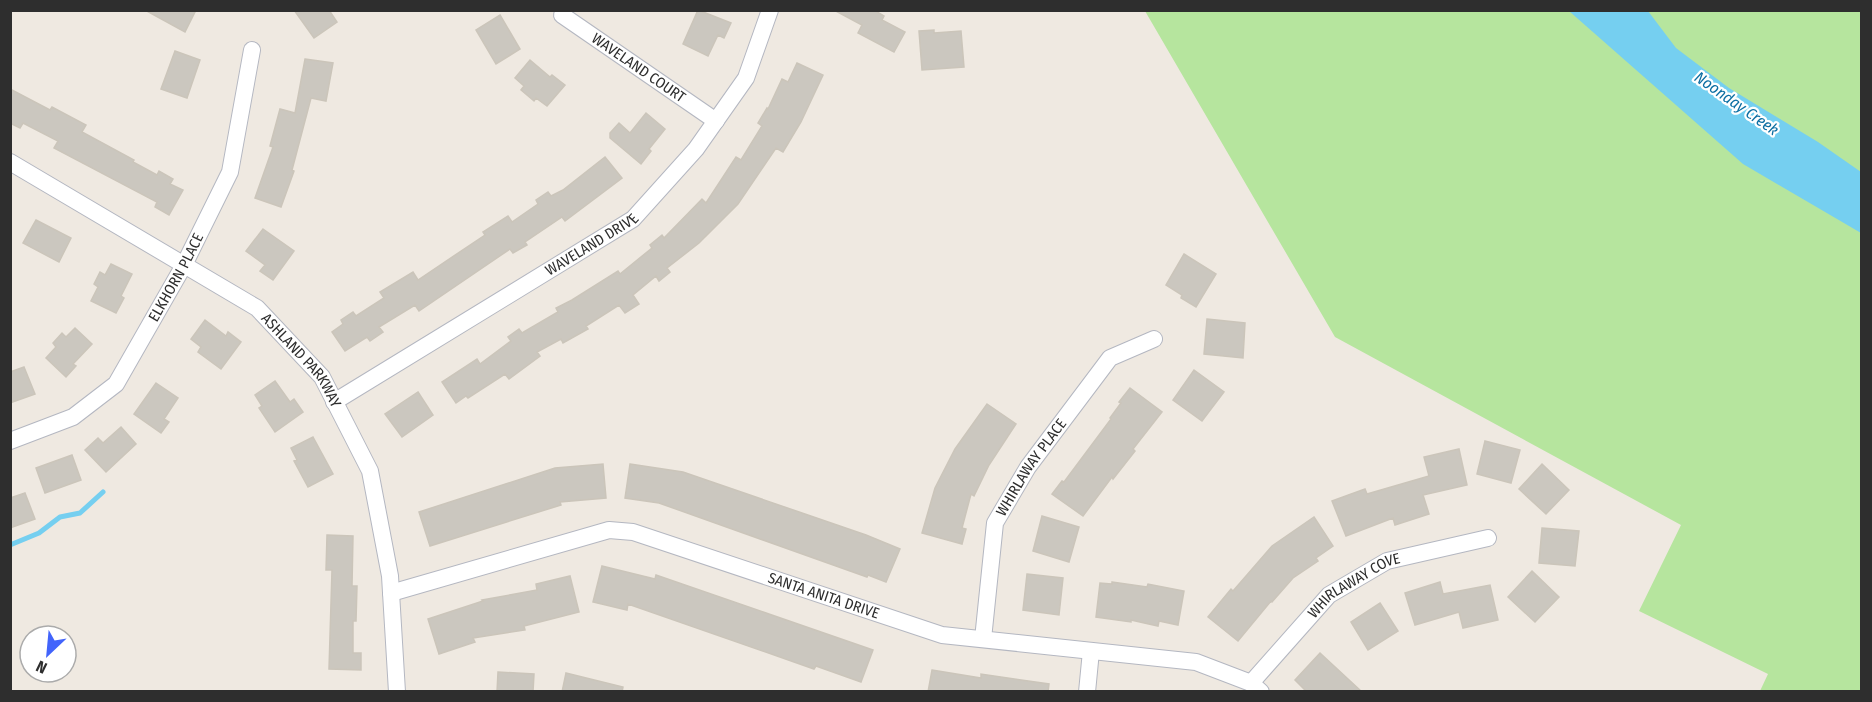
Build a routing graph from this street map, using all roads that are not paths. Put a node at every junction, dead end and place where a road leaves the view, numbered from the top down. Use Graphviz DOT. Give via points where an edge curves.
graph roads {
  1 [pos="770,10"];
  2 [pos="561,15"];
  3 [pos="252,50"];
  4 [pos="716,121"];
  5 [pos="10,162"];
  6 [pos="184,265"];
  7 [pos="1154,339"];
  8 [pos="334,402"];
  9 [pos="10,441"];
  10 [pos="1488,538"];
  11 [pos="391,593"];
  12 [pos="983,639"];
  13 [pos="1091,651"];
  14 [pos="1256,687"];
  15 [pos="397,692"];
  16 [pos="1087,692"];
  1 -- 4 [label="street, WAVELAND DRIVE" via="746,78"];
  2 -- 4 [label="street, WAVELAND COURT"];
  3 -- 6 [label="street, ELKHORN PLACE" via="230,172"];
  4 -- 8 [label="street, WAVELAND DRIVE" via="633,219"];
  5 -- 6 [label="street, ASHLAND PARKWAY"];
  6 -- 8 [label="street, ASHLAND PARKWAY" via="257,308 322,377"];
  6 -- 9 [label="street, ELKHORN PLACE" via="116,384 73,417"];
  7 -- 12 [label="street, WHIRLAWAY PLACE" via="1110,358 1028,468 995,523"];
  8 -- 11 [label="street, ASHLAND PARKWAY" via="370,471"];
  10 -- 14 [label="street, WHIRLAWAY COVE" via="1387,561 1329,595"];
  11 -- 12 [label="street, SANTA ANITA DRIVE" via="609,530 633,532 942,634"];
  11 -- 15 [label="street, ASHLAND PARKWAY"];
  12 -- 13 [label="street, SANTA ANITA DRIVE"];
  13 -- 14 [label="street, SANTA ANITA DRIVE" via="1196,662"];
  13 -- 16 [label="street"];
}
